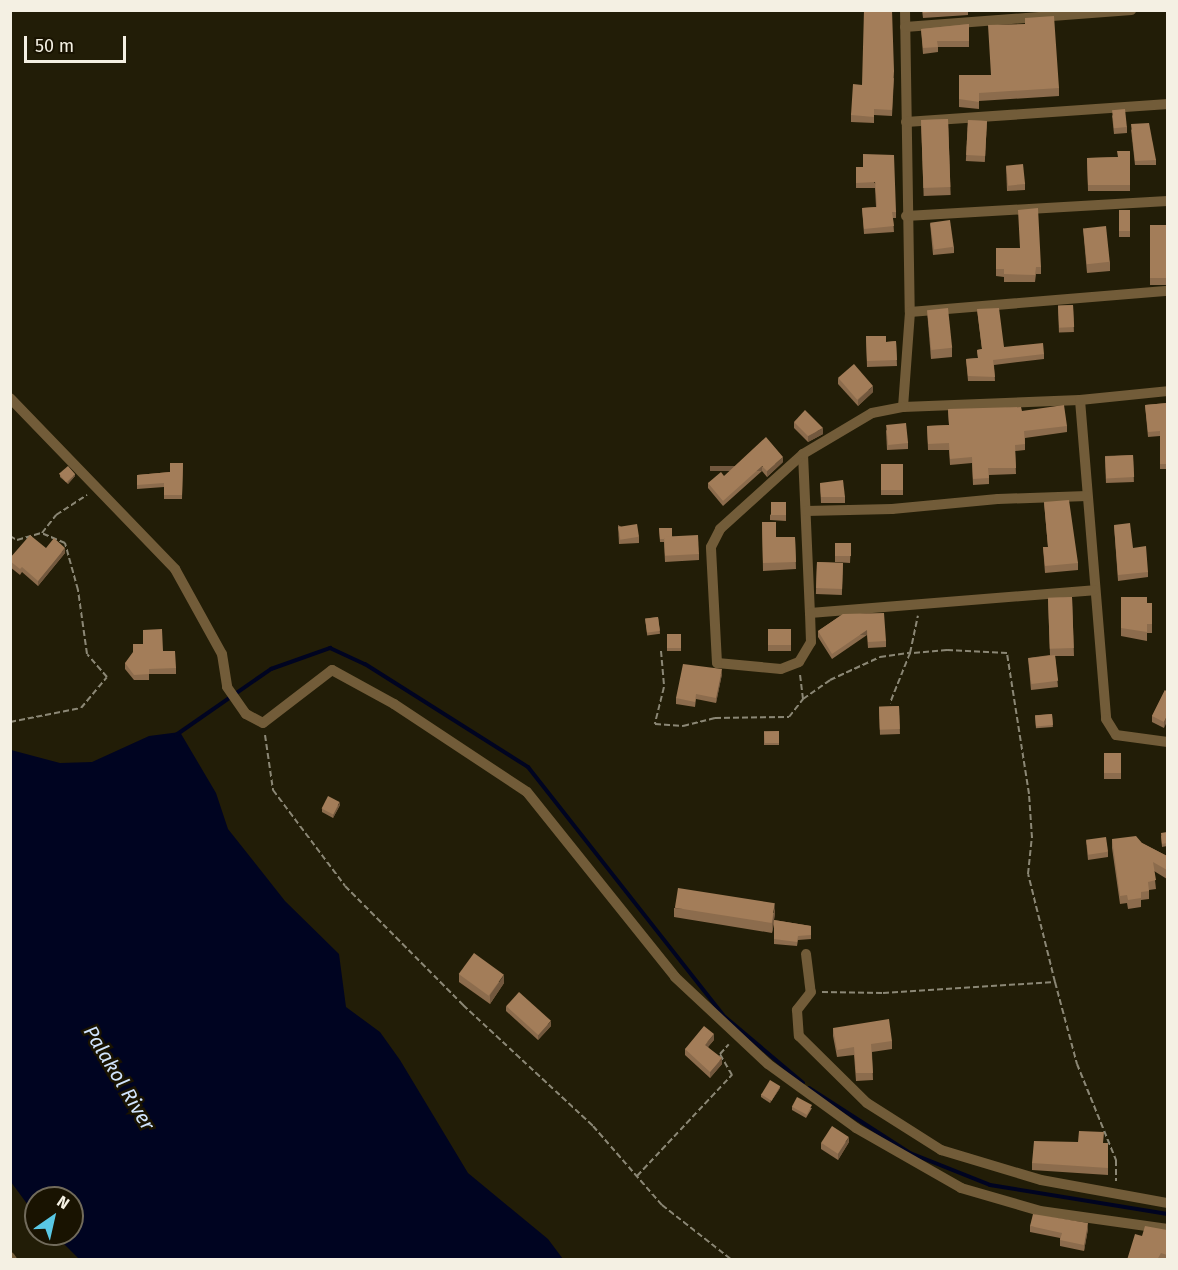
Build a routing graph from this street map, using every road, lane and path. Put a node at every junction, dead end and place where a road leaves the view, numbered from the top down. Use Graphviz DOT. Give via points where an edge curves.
graph roads {
  1 [pos="906,10"];
  2 [pos="1131,10"];
  3 [pos="905,27"];
  4 [pos="1167,104"];
  5 [pos="906,122"];
  6 [pos="1167,201"];
  7 [pos="906,216"];
  8 [pos="1167,291"];
  9 [pos="910,312"];
  10 [pos="1167,391"];
  11 [pos="10,398"];
  12 [pos="1080,400"];
  13 [pos="903,406"];
  14 [pos="803,454"];
  15 [pos="99,486"];
  16 [pos="1087,495"];
  17 [pos="806,511"];
  18 [pos="42,533"];
  19 [pos="10,536"];
  20 [pos="1094,590"];
  21 [pos="919,607"];
  22 [pos="810,613"];
  23 [pos="662,651"];
  24 [pos="910,653"];
  25 [pos="799,662"];
  26 [pos="803,699"];
  27 [pos="890,703"];
  28 [pos="10,722"];
  29 [pos="263,723"];
  30 [pos="1167,742"];
  31 [pos="806,954"];
  32 [pos="1055,982"];
  33 [pos="811,992"];
  34 [pos="737,1035"];
  35 [pos="637,1176"];
  36 [pos="1116,1193"];
  37 [pos="1167,1203"];
  38 [pos="1167,1230"];
  39 [pos="732,1260"];
  1 -- 3 [label="street"];
  2 -- 3 [label="street"];
  3 -- 5 [label="street"];
  4 -- 5 [label="street"];
  5 -- 7 [label="street"];
  6 -- 7 [label="street"];
  7 -- 9 [label="street"];
  8 -- 9 [label="street"];
  9 -- 13 [label="street"];
  10 -- 12 [label="street"];
  11 -- 15 [label="street"];
  12 -- 13 [label="street"];
  12 -- 16 [label="street"];
  13 -- 14 [label="street" via="872,413"];
  14 -- 17 [label="street"];
  14 -- 25 [label="street" via="720,529 711,547 717,663 781,669"];
  15 -- 18 [label="path" via="56,515"];
  15 -- 29 [label="street" via="175,569 222,654 227,687 246,714"];
  16 -- 17 [label="street"];
  16 -- 20 [label="street"];
  17 -- 22 [label="street"];
  18 -- 19 [label="path" via="18,540"];
  18 -- 28 [label="path" via="65,543 78,590 87,654 106,677 81,708"];
  20 -- 21 [label="street"];
  20 -- 30 [label="street" via="1106,719 1116,735"];
  21 -- 22 [label="street"];
  21 -- 24 [label="path"];
  22 -- 25 [label="street" via="811,642"];
  23 -- 26 [label="path" via="664,687 655,724 683,726 715,718 789,717"];
  24 -- 26 [label="path" via="880,657 830,680"];
  24 -- 27 [label="path"];
  24 -- 32 [label="path" via="1006,653 1029,794 1032,838 1028,874"];
  25 -- 26 [label="path"];
  29 -- 34 [label="street" via="332,670 404,710 527,792 675,977"];
  29 -- 35 [label="path" via="273,790 345,886 463,1005 593,1126"];
  31 -- 33 [label="street"];
  32 -- 33 [label="path" via="883,993"];
  32 -- 36 [label="path" via="1077,1064 1116,1160"];
  33 -- 36 [label="street" via="797,1010 800,1036 867,1103 941,1150 1041,1180"];
  34 -- 35 [label="path" via="720,1053 732,1075"];
  34 -- 38 [label="street" via="768,1064 856,1128 961,1188 1040,1211"];
  35 -- 39 [label="path" via="662,1205"];
  36 -- 37 [label="street"];
}
